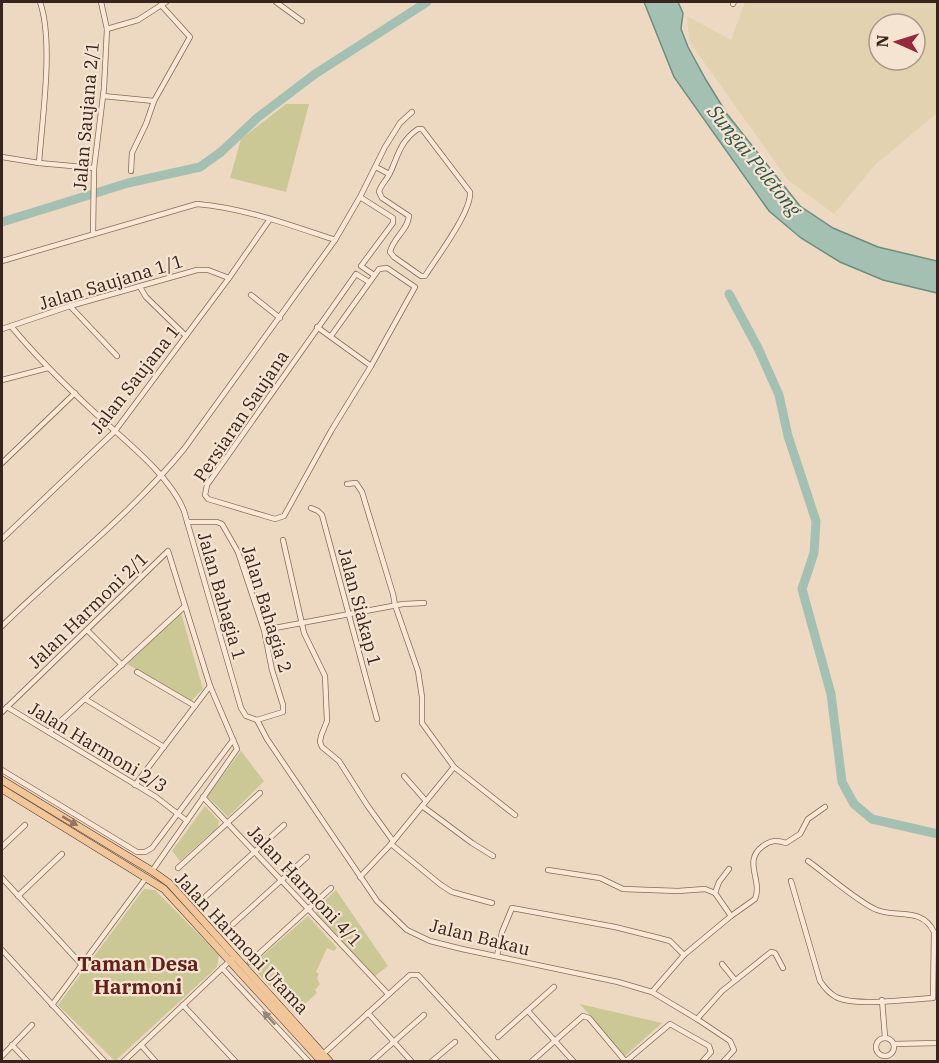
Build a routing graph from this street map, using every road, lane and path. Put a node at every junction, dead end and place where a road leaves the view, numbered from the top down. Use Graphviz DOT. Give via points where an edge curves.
graph roads {
  1 [pos="40,2"];
  2 [pos="101,2"];
  3 [pos="276,2"];
  4 [pos="164,3"];
  5 [pos="302,21"];
  6 [pos="107,29"];
  7 [pos="103,96"];
  8 [pos="154,101"];
  9 [pos="412,112"];
  10 [pos="2,157"];
  11 [pos="39,163"];
  12 [pos="376,167"];
  13 [pos="94,168"];
  14 [pos="131,171"];
  15 [pos="389,174"];
  16 [pos="360,197"];
  17 [pos="268,222"];
  18 [pos="93,234"];
  19 [pos="335,240"];
  20 [pos="2,261"];
  21 [pos="374,275"];
  22 [pos="225,277"];
  23 [pos="369,282"];
  24 [pos="140,287"];
  25 [pos="251,295"];
  26 [pos="70,306"];
  27 [pos="280,318"];
  28 [pos="11,326"];
  29 [pos="317,327"];
  30 [pos="2,329"];
  31 [pos="186,336"];
  32 [pos="331,336"];
  33 [pos="117,356"];
  34 [pos="371,366"];
  35 [pos="48,368"];
  36 [pos="2,380"];
  37 [pos="75,393"];
  38 [pos="115,431"];
  39 [pos="2,462"];
  40 [pos="161,477"];
  41 [pos="346,484"];
  42 [pos="311,508"];
  43 [pos="187,522"];
  44 [pos="2,539"];
  45 [pos="283,540"];
  46 [pos="424,603"];
  47 [pos="185,606"];
  48 [pos="396,610"];
  49 [pos="348,615"];
  50 [pos="302,623"];
  51 [pos="2,626"];
  52 [pos="87,630"];
  53 [pos="264,630"];
  54 [pos="122,665"];
  55 [pos="137,672"];
  56 [pos="210,686"];
  57 [pos="86,699"];
  58 [pos="195,706"];
  59 [pos="7,707"];
  60 [pos="2,712"];
  61 [pos="377,719"];
  62 [pos="257,720"];
  63 [pos="49,732"];
  64 [pos="233,740"];
  65 [pos="164,747"];
  66 [pos="2,770"];
  67 [pos="457,770"];
  68 [pos="404,776"];
  69 [pos="2,780"];
  70 [pos="135,785"];
  71 [pos="2,789"];
  72 [pos="260,793"];
  73 [pos="203,797"];
  74 [pos="425,806"];
  75 [pos="825,807"];
  76 [pos="177,812"];
  77 [pos="515,815"];
  78 [pos="188,819"];
  79 [pos="229,824"];
  80 [pos="25,825"];
  81 [pos="284,825"];
  82 [pos="393,844"];
  83 [pos="2,847"];
  84 [pos="255,853"];
  85 [pos="62,854"];
  86 [pos="494,856"];
  87 [pos="307,857"];
  88 [pos="808,861"];
  89 [pos="178,868"];
  90 [pos="729,869"];
  91 [pos="548,870"];
  92 [pos="152,871"];
  93 [pos="360,877"];
  94 [pos="2,878"];
  95 [pos="146,878"];
  96 [pos="281,881"];
  97 [pos="791,881"];
  98 [pos="330,888"];
  99 [pos="714,893"];
  100 [pos="18,896"];
  101 [pos="206,896"];
  102 [pos="492,903"];
  103 [pos="307,909"];
  104 [pos="731,916"];
  105 [pos="233,924"];
  106 [pos="2,950"];
  107 [pos="684,955"];
  108 [pos="496,956"];
  109 [pos="233,958"];
  110 [pos="250,962"];
  111 [pos="722,963"];
  112 [pos="81,964"];
  113 [pos="222,968"];
  114 [pos="783,968"];
  115 [pos="735,980"];
  116 [pos="554,987"];
  117 [pos="652,992"];
  118 [pos="388,994"];
  119 [pos="935,998"];
  120 [pos="882,1000"];
  121 [pos="51,1005"];
  122 [pos="183,1005"];
  123 [pos="528,1011"];
  124 [pos="368,1013"];
  125 [pos="424,1016"];
  126 [pos="697,1019"];
  127 [pos="32,1025"];
  128 [pos="498,1037"];
  129 [pos="885,1037"];
  130 [pos="555,1040"];
  131 [pos="394,1042"];
  132 [pos="455,1042"];
  133 [pos="938,1043"];
  134 [pos="894,1044"];
  135 [pos="12,1045"];
  136 [pos="141,1045"];
  137 [pos="2,1056"];
  138 [pos="323,1058"];
  139 [pos="886,1059"];
  140 [pos="625,1061"];
  141 [pos="724,1061"];
  142 [pos="28,1062"];
  143 [pos="105,1062"];
  144 [pos="123,1062"];
  145 [pos="156,1062"];
  146 [pos="236,1062"];
  147 [pos="309,1062"];
  148 [pos="330,1062"];
  149 [pos="371,1062"];
  150 [pos="412,1062"];
  151 [pos="431,1062"];
  152 [pos="498,1062"];
  153 [pos="531,1062"];
  154 [pos="574,1062"];
  155 [pos="702,1062"];
  1 -- 11 [label="street" via="46,28 46,56"];
  2 -- 6 [label="street, Jalan Saujana 2/1"];
  3 -- 5 [label="street"];
  4 -- 6 [label="street" via="138,20"];
  4 -- 8 [label="street" via="190,37"];
  6 -- 7 [label="street, Jalan Saujana 2/1"];
  7 -- 8 [label="street"];
  7 -- 13 [label="street, Jalan Saujana 2/1"];
  8 -- 14 [label="street" via="132,153"];
  9 -- 12 [label="street, Persiaran Saujana" via="400,123"];
  10 -- 11 [label="street"];
  11 -- 13 [label="street"];
  12 -- 15 [label="street"];
  12 -- 16 [label="street, Persiaran Saujana"];
  13 -- 18 [label="street, Jalan Saujana 2/1"];
  15 -- 15 [label="street" via="400,147 422,129 470,192 466,212 425,276 390,252 409,216 380,196 380,188"];
  16 -- 19 [label="street, Persiaran Saujana"];
  16 -- 21 [label="street" via="393,218 362,266"];
  17 -- 18 [label="street" via="197,204"];
  17 -- 19 [label="street"];
  17 -- 22 [label="street, Jalan Saujana 1"];
  18 -- 20 [label="street"];
  19 -- 27 [label="street, Persiaran Saujana"];
  21 -- 23 [label="street"];
  21 -- 34 [label="street, Persiaran Saujana" via="379,268 387,267 416,287"];
  22 -- 24 [label="street, Jalan Saujana 1/1" via="197,270"];
  22 -- 31 [label="street, Jalan Saujana 1"];
  23 -- 29 [label="street, Persiaran Saujana" via="356,274"];
  23 -- 32 [label="street"];
  24 -- 26 [label="street, Jalan Saujana 1/1"];
  24 -- 31 [label="street"];
  25 -- 27 [label="street"];
  26 -- 28 [label="street, Jalan Saujana 1/1"];
  26 -- 33 [label="street"];
  27 -- 40 [label="street, Persiaran Saujana"];
  28 -- 30 [label="street, Jalan Saujana 1/1"];
  28 -- 35 [label="street, Jalan Bahagia 1"];
  29 -- 32 [label="street"];
  29 -- 34 [label="street, Persiaran Saujana" via="207,485 204,495 208,499 275,519 285,516"];
  31 -- 38 [label="street, Jalan Saujana 1"];
  32 -- 34 [label="street"];
  35 -- 36 [label="street"];
  35 -- 37 [label="street, Jalan Bahagia 1"];
  37 -- 38 [label="street, Jalan Bahagia 1"];
  37 -- 39 [label="street"];
  38 -- 40 [label="street, Jalan Bahagia 1"];
  38 -- 44 [label="street, Jalan Saujana 1"];
  40 -- 43 [label="street, Jalan Bahagia 1" via="179,499"];
  40 -- 51 [label="street, Persiaran Saujana"];
  41 -- 48 [label="street" via="356,483 362,492"];
  42 -- 49 [label="street, Jalan Siakap 1" via="322,515"];
  43 -- 53 [label="street, Jalan Bahagia 2" via="217,522 224,526 242,562"];
  43 -- 62 [label="street, Jalan Bahagia 1" via="241,708 246,716"];
  45 -- 50 [label="street"];
  46 -- 48 [label="street"];
  47 -- 52 [label="street, Jalan Harmoni 2/1" via="168,551"];
  47 -- 54 [label="street"];
  47 -- 56 [label="street, Jalan Harmoni 2/1"];
  48 -- 49 [label="street"];
  48 -- 67 [label="street" via="418,671 422,723"];
  49 -- 50 [label="street"];
  49 -- 61 [label="street, Jalan Siakap 1"];
  50 -- 53 [label="street"];
  50 -- 82 [label="street" via="325,676 327,721 322,747 339,761"];
  52 -- 54 [label="street"];
  52 -- 59 [label="street, Jalan Harmoni 2/1"];
  53 -- 62 [label="street, Jalan Bahagia 2" via="283,712"];
  54 -- 57 [label="street"];
  55 -- 58 [label="street"];
  56 -- 58 [label="street"];
  56 -- 64 [label="street, Jalan Harmoni 2/1"];
  57 -- 63 [label="street"];
  57 -- 65 [label="street"];
  58 -- 65 [label="street"];
  59 -- 60 [label="street, Jalan Harmoni 2/1"];
  59 -- 63 [label="street, Jalan Harmoni 2/3"];
  62 -- 93 [label="street, Jalan Bakau"];
  63 -- 70 [label="street, Jalan Harmoni 2/3"];
  64 -- 73 [label="street" via="237,751"];
  64 -- 76 [label="street"];
  65 -- 70 [label="street"];
  66 -- 76 [label="street" via="137,852 149,851"];
  67 -- 74 [label="street"];
  67 -- 77 [label="street"];
  68 -- 74 [label="street"];
  69 -- 92 [label="main road, Jalan Harmoni Utama, one-way"];
  70 -- 76 [label="street, Jalan Harmoni 2/3"];
  71 -- 95 [label="main road, Jalan Harmoni Utama"];
  72 -- 79 [label="street"];
  73 -- 78 [label="street"];
  73 -- 79 [label="street, Jalan Harmoni 4/1"];
  74 -- 82 [label="street"];
  74 -- 86 [label="street"];
  75 -- 104 [label="street" via="786,843 774,840 757,850 753,862 755,899"];
  76 -- 78 [label="street, Jalan Harmoni 2/3"];
  78 -- 92 [label="street"];
  79 -- 84 [label="street, Jalan Harmoni 4/1"];
  79 -- 89 [label="street"];
  80 -- 83 [label="street"];
  81 -- 84 [label="street"];
  82 -- 93 [label="street"];
  82 -- 102 [label="street" via="446,888"];
  84 -- 96 [label="street, Jalan Harmoni 4/1"];
  84 -- 101 [label="street"];
  85 -- 100 [label="street"];
  87 -- 96 [label="street"];
  88 -- 119 [label="street" via="876,910 911,914 930,923 934,932"];
  90 -- 99 [label="street"];
  91 -- 99 [label="street" via="600,878 623,889 705,889"];
  92 -- 109 [label="main road, Jalan Harmoni Utama" via="169,883"];
  93 -- 108 [label="street, Jalan Bakau" via="407,930 430,941"];
  94 -- 100 [label="street"];
  95 -- 109 [label="main road, Jalan Harmoni Utama" via="164,889"];
  95 -- 112 [label="street"];
  96 -- 103 [label="street, Jalan Harmoni 4/1"];
  96 -- 105 [label="street"];
  97 -- 120 [label="street" via="826,990 851,1002"];
  98 -- 103 [label="street"];
  99 -- 104 [label="street"];
  100 -- 112 [label="street"];
  103 -- 110 [label="street"];
  103 -- 118 [label="street, Jalan Harmoni 4/1"];
  104 -- 107 [label="street"];
  106 -- 121 [label="street"];
  107 -- 108 [label="street" via="670,941 512,908"];
  107 -- 117 [label="street"];
  108 -- 117 [label="street, Jalan Bakau"];
  109 -- 113 [label="street"];
  109 -- 138 [label="main road, Jalan Harmoni Utama"];
  111 -- 115 [label="street"];
  112 -- 121 [label="street"];
  113 -- 122 [label="street"];
  147 -- 113 [label="street, one-way"];
  114 -- 115 [label="street" via="771,952"];
  115 -- 126 [label="street"];
  116 -- 123 [label="street"];
  117 -- 126 [label="street, Jalan Bakau"];
  118 -- 124 [label="street"];
  118 -- 152 [label="street" via="410,975 418,975"];
  119 -- 120 [label="street"];
  120 -- 129 [label="street"];
  121 -- 143 [label="street"];
  122 -- 136 [label="street"];
  122 -- 146 [label="street"];
  123 -- 128 [label="street"];
  123 -- 130 [label="street"];
  124 -- 131 [label="street"];
  124 -- 138 [label="street"];
  125 -- 131 [label="street"];
  126 -- 141 [label="street, Jalan Bakau" via="730,1041 734,1050"];
  127 -- 135 [label="street"];
  129 -- 134 [label="street"];
  129 -- 139 [label="street" via="876,1047"];
  130 -- 140 [label="street" via="583,1016 589,1018"];
  130 -- 153 [label="street"];
  130 -- 154 [label="street"];
  131 -- 149 [label="street"];
  131 -- 150 [label="street"];
  132 -- 151 [label="street"];
  133 -- 134 [label="street"];
  134 -- 139 [label="street"];
  135 -- 137 [label="street"];
  135 -- 142 [label="street"];
  136 -- 144 [label="street"];
  136 -- 145 [label="street"];
  138 -- 148 [label="main road, Jalan Harmoni Utama"];
  140 -- 155 [label="street" via="672,1024 709,1046 711,1052"];
}
